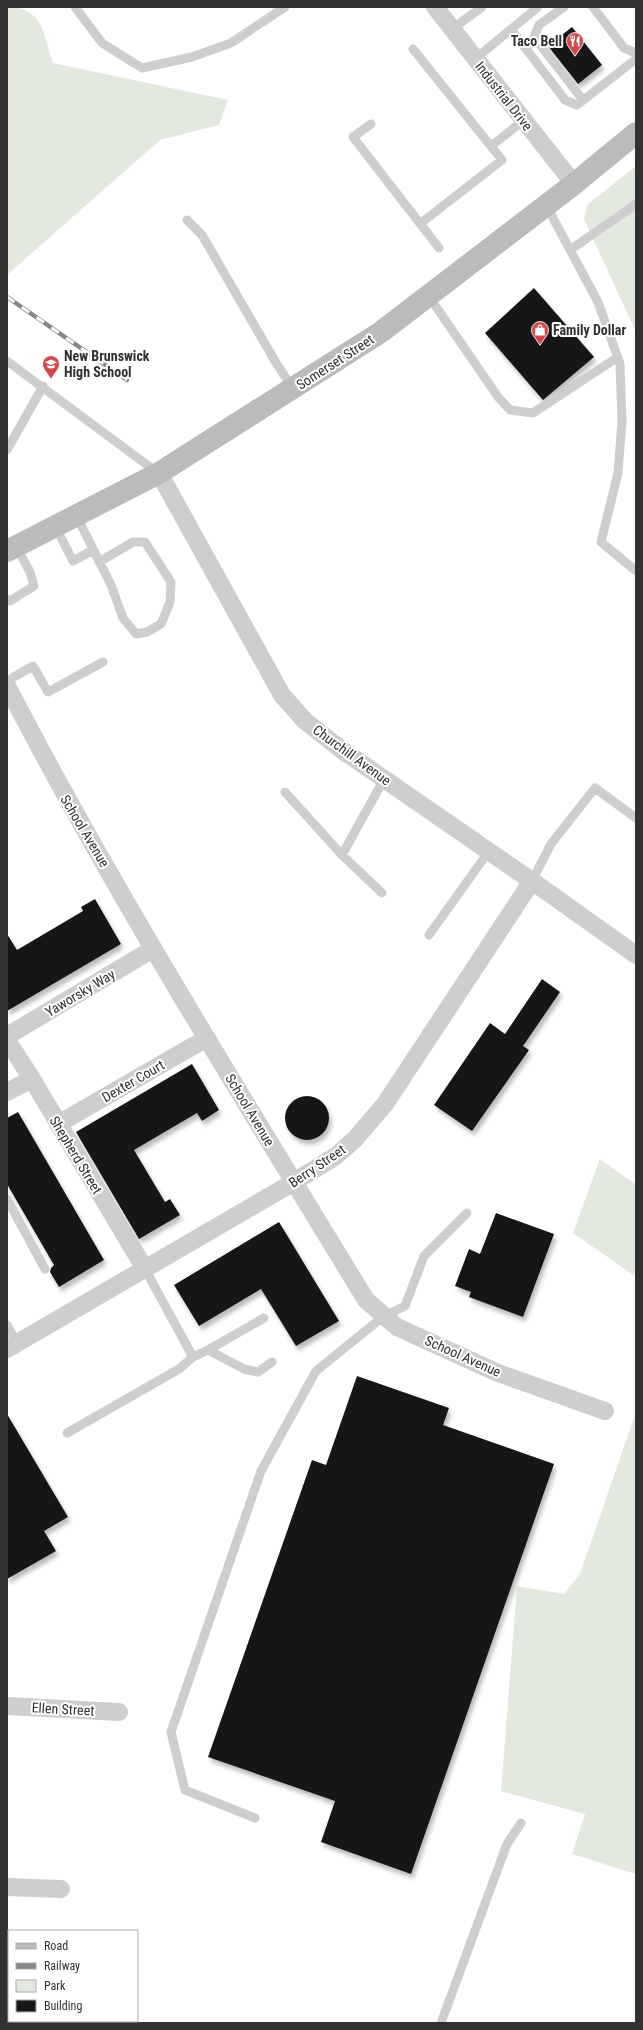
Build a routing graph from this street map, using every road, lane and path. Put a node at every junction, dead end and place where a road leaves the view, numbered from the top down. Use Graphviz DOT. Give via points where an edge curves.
graph roads {
  1 [pos="76,7"];
  2 [pos="285,7"];
  3 [pos="435,7"];
  4 [pos="482,7"];
  5 [pos="538,7"];
  6 [pos="564,7"];
  7 [pos="593,7"];
  8 [pos="452,29"];
  9 [pos="511,29"];
  10 [pos="413,49"];
  11 [pos="636,53"];
  12 [pos="475,59"];
  13 [pos="636,59"];
  14 [pos="583,100"];
  15 [pos="523,121"];
  16 [pos="371,124"];
  17 [pos="636,133"];
  18 [pos="491,146"];
  19 [pos="574,184"];
  20 [pos="636,204"];
  21 [pos="546,205"];
  22 [pos="187,220"];
  23 [pos="421,223"];
  24 [pos="440,248"];
  25 [pos="570,250"];
  26 [pos="428,295"];
  27 [pos="618,357"];
  28 [pos="7,361"];
  29 [pos="42,386"];
  30 [pos="293,389"];
  31 [pos="7,450"];
  32 [pos="159,473"];
  33 [pos="76,516"];
  34 [pos="54,526"];
  35 [pos="11,549"];
  36 [pos="93,550"];
  37 [pos="99,562"];
  38 [pos="636,571"];
  39 [pos="7,599"];
  40 [pos="103,662"];
  41 [pos="7,681"];
  42 [pos="7,686"];
  43 [pos="384,779"];
  44 [pos="285,792"];
  45 [pos="636,818"];
  46 [pos="489,851"];
  47 [pos="342,855"];
  48 [pos="532,881"];
  49 [pos="382,893"];
  50 [pos="429,935"];
  51 [pos="153,949"];
  52 [pos="636,955"];
  53 [pos="7,1036"];
  54 [pos="207,1038"];
  55 [pos="7,1040"];
  56 [pos="32,1079"];
  57 [pos="7,1092"];
  58 [pos="58,1124"];
  59 [pos="294,1182"];
  60 [pos="7,1199"];
  61 [pos="467,1213"];
  62 [pos="45,1269"];
  63 [pos="145,1269"];
  64 [pos="384,1316"];
  65 [pos="264,1318"];
  66 [pos="7,1325"];
  67 [pos="12,1346"];
  68 [pos="208,1350"];
  69 [pos="193,1357"];
  70 [pos="272,1362"];
  71 [pos="605,1410"];
  72 [pos="66,1433"];
  73 [pos="7,1706"];
  74 [pos="119,1712"];
  75 [pos="255,1818"];
  76 [pos="521,1823"];
  77 [pos="7,1887"];
  78 [pos="61,1889"];
  79 [pos="441,2023"];
  1 -- 2 [label="lane" via="102,43 142,68 192,57 231,43"];
  3 -- 8 [label="street, Industrial Drive"];
  4 -- 8 [label="lane"];
  5 -- 9 [label="lane"];
  6 -- 14 [label="lane" via="538,24 534,37"];
  7 -- 11 [label="lane" via="624,48"];
  8 -- 12 [label="street, Industrial Drive"];
  9 -- 12 [label="lane"];
  9 -- 14 [label="lane" via="565,100 577,105"];
  10 -- 18 [label="lane"];
  12 -- 15 [label="street, Industrial Drive"];
  13 -- 14 [label="lane"];
  15 -- 18 [label="lane"];
  15 -- 19 [label="street, Industrial Drive"];
  16 -- 23 [label="lane" via="353,137"];
  17 -- 19 [label="main road, Somerset Street"];
  18 -- 23 [label="lane" via="502,160"];
  19 -- 21 [label="main road, Somerset Street"];
  20 -- 25 [label="lane"];
  21 -- 25 [label="lane"];
  21 -- 26 [label="main road, Somerset Street"];
  22 -- 30 [label="lane" via="202,235"];
  23 -- 24 [label="lane"];
  25 -- 27 [label="lane" via="598,302"];
  26 -- 27 [label="lane" via="498,397 510,410 533,414"];
  26 -- 30 [label="main road, Somerset Street" via="381,332"];
  27 -- 38 [label="lane" via="622,421 618,473 601,542"];
  28 -- 29 [label="lane"];
  29 -- 31 [label="lane"];
  29 -- 32 [label="lane"];
  30 -- 32 [label="main road, Somerset Street"];
  32 -- 33 [label="main road, Somerset Street"];
  32 -- 43 [label="street, Churchill Avenue" via="282,695 305,721"];
  33 -- 34 [label="main road, Somerset Street"];
  33 -- 36 [label="lane"];
  34 -- 35 [label="main road, Somerset Street"];
  34 -- 36 [label="lane" via="73,561"];
  35 -- 39 [label="lane" via="30,572 34,586 10,601"];
  36 -- 37 [label="lane"];
  37 -- 37 [label="lane" via="123,618 136,634 147,632 161,624 170,602 171,582 144,542 134,542"];
  40 -- 41 [label="lane" via="48,692 33,666"];
  42 -- 51 [label="street, School Avenue" via="59,786"];
  43 -- 46 [label="street, Churchill Avenue"];
  43 -- 47 [label="lane"];
  44 -- 47 [label="lane"];
  45 -- 48 [label="lane" via="595,788 552,844"];
  46 -- 48 [label="street, Churchill Avenue"];
  46 -- 50 [label="lane"];
  47 -- 49 [label="lane"];
  48 -- 52 [label="street, Churchill Avenue"];
  48 -- 59 [label="street, Berry Street" via="384,1104 336,1156"];
  51 -- 53 [label="street, Yaworsky Way"];
  51 -- 54 [label="street, School Avenue"];
  54 -- 58 [label="street, Dexter Court"];
  54 -- 59 [label="street, School Avenue"];
  55 -- 56 [label="street, Shepherd Street"];
  56 -- 57 [label="street"];
  56 -- 58 [label="street, Shepherd Street"];
  58 -- 63 [label="street, Shepherd Street"];
  59 -- 63 [label="street, Berry Street"];
  59 -- 64 [label="street, School Avenue" via="366,1300"];
  60 -- 62 [label="lane"];
  61 -- 64 [label="lane" via="424,1256 405,1306"];
  63 -- 67 [label="street, Berry Street"];
  63 -- 69 [label="lane"];
  64 -- 71 [label="street, School Avenue" via="397,1327 498,1373"];
  64 -- 75 [label="lane" via="316,1371 261,1471 171,1732 185,1790"];
  65 -- 68 [label="lane"];
  66 -- 67 [label="lane"];
  68 -- 69 [label="lane"];
  68 -- 70 [label="lane" via="244,1369 258,1372"];
  69 -- 72 [label="lane" via="179,1369"];
  73 -- 74 [label="street, Ellen Street"];
  76 -- 79 [label="lane" via="507,1844"];
  77 -- 78 [label="street"];
}
